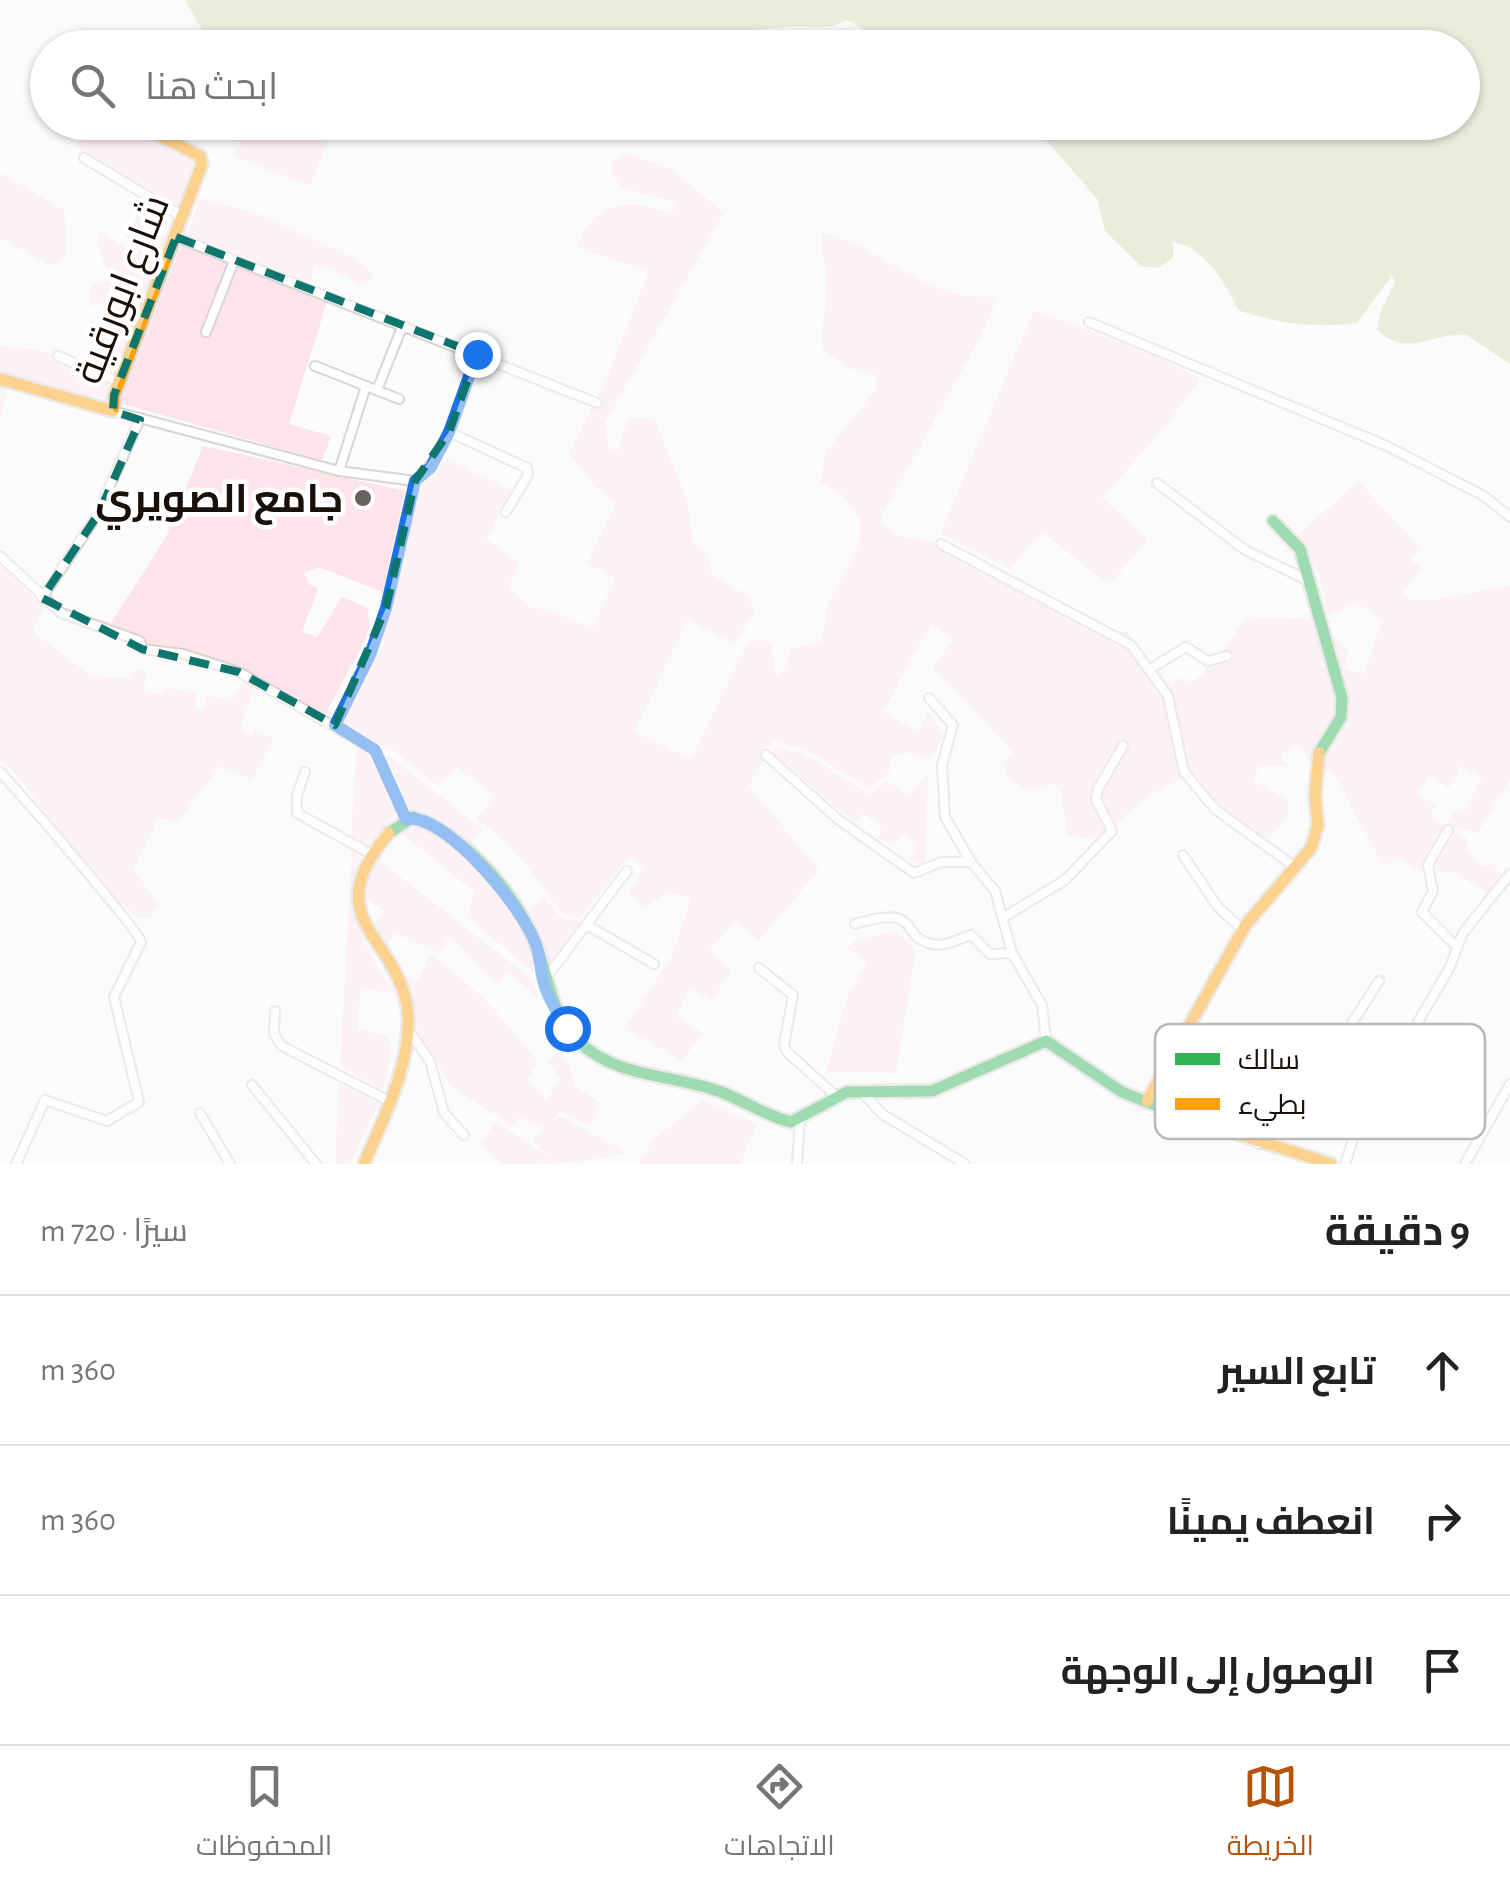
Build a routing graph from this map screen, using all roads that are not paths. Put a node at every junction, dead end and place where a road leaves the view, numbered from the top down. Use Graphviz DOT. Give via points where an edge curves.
graph roads {
  1 [pos="166,140"];
  2 [pos="84,158"];
  3 [pos="183,217"];
  4 [pos="176,238"];
  5 [pos="234,260"];
  6 [pos="1088,322"];
  7 [pos="402,327"];
  8 [pos="206,332"];
  9 [pos="477,354"];
  10 [pos="58,356"];
  11 [pos="315,366"];
  12 [pos="0,379"];
  13 [pos="119,382"];
  14 [pos="366,386"];
  15 [pos="377,390"];
  16 [pos="400,399"];
  17 [pos="598,404"];
  18 [pos="113,411"];
  19 [pos="140,420"];
  20 [pos="449,432"];
  21 [pos="340,471"];
  22 [pos="415,481"];
  23 [pos="1156,483"];
  24 [pos="506,512"];
  25 [pos="1510,517"];
  26 [pos="1273,521"];
  27 [pos="941,544"];
  28 [pos="0,556"];
  29 [pos="1309,581"];
  30 [pos="42,598"];
  31 [pos="1227,656"];
  32 [pos="1150,669"];
  33 [pos="929,698"];
  34 [pos="335,725"];
  35 [pos="1123,746"];
  36 [pos="766,755"];
  37 [pos="0,772"];
  38 [pos="305,772"];
  39 [pos="406,819"];
  40 [pos="1448,830"];
  41 [pos="371,854"];
  42 [pos="1183,855"];
  43 [pos="972,862"];
  44 [pos="1295,867"];
  45 [pos="626,871"];
  46 [pos="1510,874"];
  47 [pos="1004,916"];
  48 [pos="855,924"];
  49 [pos="587,925"];
  50 [pos="1243,930"];
  51 [pos="1456,946"];
  52 [pos="1012,953"];
  53 [pos="654,964"];
  54 [pos="758,968"];
  55 [pos="1379,981"];
  56 [pos="543,982"];
  57 [pos="275,1011"];
  58 [pos="1188,1024"];
  59 [pos="1351,1024"];
  60 [pos="1417,1024"];
  61 [pos="407,1027"];
  62 [pos="1046,1040"];
  63 [pos="1155,1081"];
  64 [pos="1510,1084"];
  65 [pos="252,1085"];
  66 [pos="860,1090"];
  67 [pos="834,1095"];
  68 [pos="387,1100"];
  69 [pos="1148,1101"];
  70 [pos="1155,1104"];
  71 [pos="200,1113"];
  72 [pos="800,1120"];
  73 [pos="1485,1128"];
  74 [pos="464,1135"];
  75 [pos="1245,1139"];
  76 [pos="1262,1139"];
  77 [pos="1353,1139"];
  78 [pos="1479,1139"];
  79 [pos="1258,1144"];
  80 [pos="1316,1163"];
  81 [pos="16,1164"];
  82 [pos="230,1164"];
  83 [pos="316,1164"];
  84 [pos="364,1164"];
  85 [pos="797,1164"];
  86 [pos="965,1164"];
  87 [pos="1331,1164"];
  88 [pos="1345,1164"];
  89 [pos="1465,1164"];
  1 -- 3 [label="street, شارع ابورقية" via="202,159"];
  2 -- 3 [label="street"];
  3 -- 4 [label="street, شارع ابورقية"];
  4 -- 5 [label="street"];
  4 -- 13 [label="street, شارع ابورقية"];
  5 -- 7 [label="street"];
  5 -- 8 [label="street"];
  6 -- 25 [label="street" via="1387,446 1484,496"];
  7 -- 9 [label="street"];
  7 -- 15 [label="street"];
  9 -- 17 [label="street"];
  9 -- 20 [label="street"];
  10 -- 13 [label="street"];
  11 -- 14 [label="street"];
  12 -- 18 [label="street, شارع ابورقية"];
  13 -- 18 [label="street, شارع ابورقية"];
  14 -- 15 [label="street"];
  14 -- 21 [label="street"];
  15 -- 16 [label="street"];
  18 -- 19 [label="street"];
  19 -- 21 [label="street"];
  19 -- 30 [label="street" via="98,513"];
  20 -- 22 [label="street" via="431,467"];
  20 -- 24 [label="street" via="527,468"];
  21 -- 22 [label="street"];
  22 -- 34 [label="street" via="386,608"];
  23 -- 29 [label="street" via="1245,550"];
  26 -- 29 [label="street" via="1300,549"];
  27 -- 32 [label="street" via="1131,645"];
  28 -- 30 [label="street"];
  29 -- 44 [label="street" via="1342,710 1319,752 1312,848"];
  30 -- 34 [label="street" via="90,626 140,642 142,649 239,672"];
  31 -- 32 [label="street" via="1208,661 1186,648"];
  32 -- 44 [label="street" via="1168,696 1184,772 1215,809"];
  33 -- 43 [label="street" via="953,725 942,765 946,817"];
  34 -- 39 [label="street" via="375,750"];
  35 -- 47 [label="street" via="1096,799 1112,830 1065,880"];
  36 -- 43 [label="street" via="839,820 914,873 942,862"];
  37 -- 81 [label="street" via="141,942 114,997 139,1102 107,1121 44,1100"];
  38 -- 41 [label="street" via="296,813"];
  39 -- 41 [label="street"];
  39 -- 56 [label="street" via="428,821 504,889 535,941"];
  40 -- 51 [label="street" via="1428,864 1433,891 1422,912"];
  41 -- 61 [label="street" via="360,880 361,910 372,944 406,1001"];
  42 -- 50 [label="street" via="1218,907"];
  43 -- 47 [label="street" via="995,891"];
  44 -- 50 [label="street"];
  45 -- 49 [label="street"];
  46 -- 51 [label="street"];
  47 -- 52 [label="street"];
  48 -- 52 [label="street" via="898,917 934,944 971,936 990,954"];
  49 -- 53 [label="street"];
  49 -- 56 [label="street"];
  50 -- 58 [label="street"];
  51 -- 60 [label="street"];
  52 -- 62 [label="street" via="1042,1005"];
  54 -- 67 [label="street" via="793,995 787,1052"];
  55 -- 59 [label="street"];
  56 -- 72 [label="street" via="567,1028 594,1055 666,1082 720,1092 780,1120"];
  57 -- 68 [label="street" via="274,1034 282,1046"];
  61 -- 68 [label="street"];
  61 -- 74 [label="street" via="430,1061 444,1113"];
  62 -- 66 [label="street" via="932,1090"];
  62 -- 69 [label="street" via="1086,1071"];
  63 -- 69 [label="street"];
  64 -- 73 [label="street"];
  65 -- 83 [label="street"];
  66 -- 67 [label="street"];
  66 -- 86 [label="street" via="882,1114"];
  67 -- 72 [label="street"];
  68 -- 84 [label="street"];
  69 -- 70 [label="street"];
  71 -- 82 [label="street"];
  72 -- 85 [label="street"];
  75 -- 79 [label="street"];
  76 -- 79 [label="street"];
  77 -- 88 [label="street"];
  78 -- 89 [label="street"];
  79 -- 80 [label="street"];
  80 -- 87 [label="street"];
}
